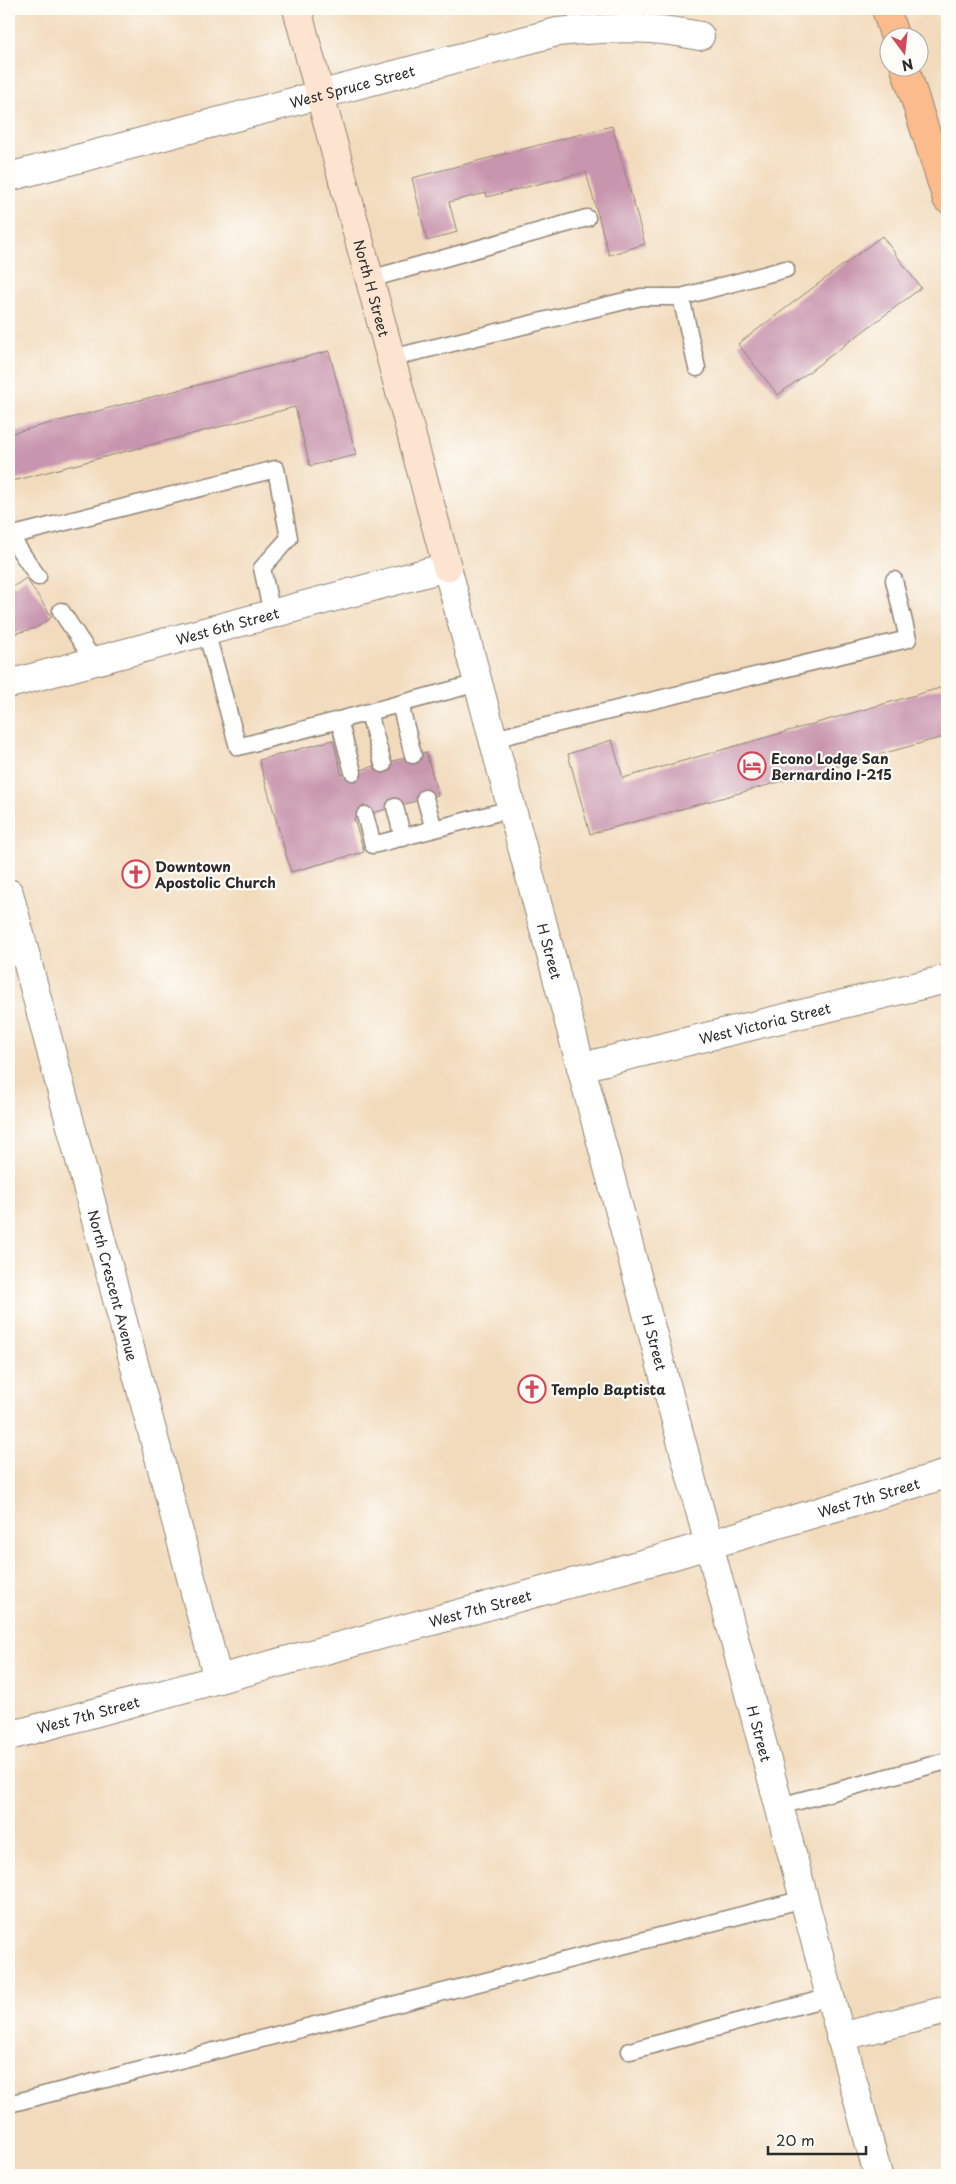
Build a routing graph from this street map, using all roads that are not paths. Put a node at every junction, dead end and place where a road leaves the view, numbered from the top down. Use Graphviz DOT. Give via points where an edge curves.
graph roads {
  1 [pos="297,9"];
  2 [pos="886,9"];
  3 [pos="892,28"];
  4 [pos="700,36"];
  5 [pos="908,78"];
  6 [pos="320,96"];
  7 [pos="9,177"];
  8 [pos="947,199"];
  9 [pos="587,218"];
  10 [pos="786,269"];
  11 [pos="370,279"];
  12 [pos="681,297"];
  13 [pos="391,358"];
  14 [pos="697,368"];
  15 [pos="446,567"];
  16 [pos="38,577"];
  17 [pos="894,580"];
  18 [pos="61,611"];
  19 [pos="272,614"];
  20 [pos="206,631"];
  21 [pos="94,661"];
  22 [pos="478,683"];
  23 [pos="9,684"];
  24 [pos="400,704"];
  25 [pos="370,713"];
  26 [pos="339,720"];
  27 [pos="493,739"];
  28 [pos="413,755"];
  29 [pos="383,764"];
  30 [pos="353,772"];
  31 [pos="425,798"];
  32 [pos="395,807"];
  33 [pos="511,809"];
  34 [pos="365,815"];
  35 [pos="434,830"];
  36 [pos="403,838"];
  37 [pos="9,893"];
  38 [pos="947,979"];
  39 [pos="581,1067"];
  40 [pos="947,1474"];
  41 [pos="709,1545"];
  42 [pos="218,1679"];
  43 [pos="9,1736"];
  44 [pos="947,1761"];
  45 [pos="780,1806"];
  46 [pos="804,1899"];
  47 [pos="830,1997"];
  48 [pos="947,2010"];
  49 [pos="840,2037"];
  50 [pos="630,2052"];
  51 [pos="9,2104"];
  52 [pos="878,2175"];
  1 -- 6 [label="main road, North H Street"];
  2 -- 3 [label="highway"];
  4 -- 6 [label="street, West Spruce Street" via="667,29 618,27 558,32"];
  5 -- 8 [label="highway"];
  6 -- 7 [label="street, West Spruce Street"];
  6 -- 11 [label="main road, North H Street"];
  9 -- 11 [label="lane"];
  10 -- 12 [label="lane"];
  11 -- 13 [label="main road, North H Street"];
  12 -- 13 [label="lane" via="641,297"];
  12 -- 14 [label="lane"];
  13 -- 15 [label="main road, North H Street"];
  15 -- 19 [label="street, West 6th Street"];
  15 -- 22 [label="street, H Street"];
  16 -- 19 [label="lane" via="10,536 276,469 289,538 262,568"];
  17 -- 27 [label="lane" via="908,639"];
  18 -- 21 [label="lane"];
  19 -- 20 [label="street, West 6th Street"];
  20 -- 21 [label="street, West 6th Street"];
  20 -- 26 [label="lane" via="238,747"];
  21 -- 23 [label="street, West 6th Street"];
  22 -- 24 [label="lane"];
  22 -- 27 [label="street, H Street"];
  24 -- 25 [label="lane"];
  24 -- 28 [label="lane"];
  25 -- 26 [label="lane"];
  25 -- 29 [label="lane"];
  26 -- 30 [label="lane"];
  27 -- 33 [label="street, H Street"];
  31 -- 35 [label="lane"];
  32 -- 36 [label="lane"];
  33 -- 35 [label="lane"];
  33 -- 39 [label="street, H Street"];
  34 -- 36 [label="lane" via="373,845"];
  35 -- 36 [label="lane"];
  37 -- 42 [label="street, North Crescent Avenue"];
  38 -- 39 [label="street, West Victoria Street"];
  39 -- 41 [label="street, H Street"];
  40 -- 41 [label="street, West 7th Street"];
  41 -- 42 [label="street, West 7th Street"];
  41 -- 45 [label="street, H Street"];
  42 -- 43 [label="street, West 7th Street"];
  44 -- 45 [label="lane"];
  45 -- 46 [label="street, H Street"];
  46 -- 47 [label="street, H Street"];
  46 -- 51 [label="lane"];
  47 -- 49 [label="street, H Street"];
  47 -- 50 [label="lane"];
  48 -- 49 [label="street"];
  49 -- 52 [label="street, H Street"];
}
